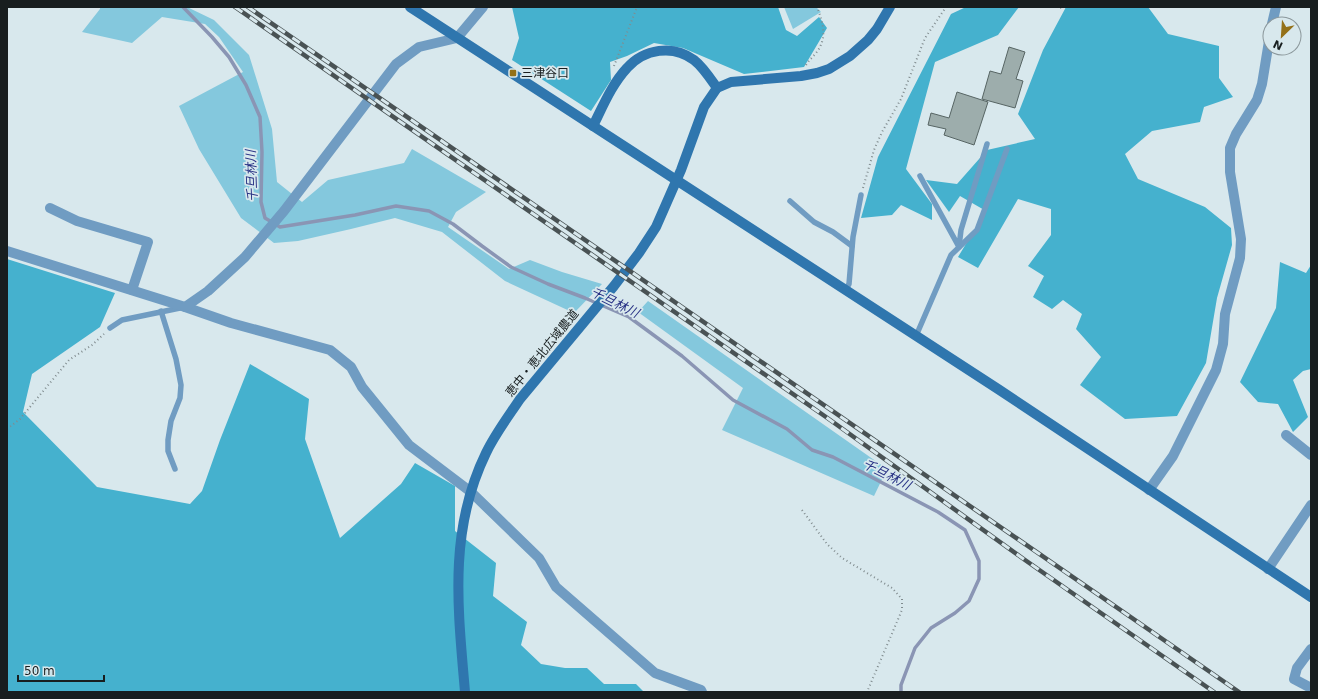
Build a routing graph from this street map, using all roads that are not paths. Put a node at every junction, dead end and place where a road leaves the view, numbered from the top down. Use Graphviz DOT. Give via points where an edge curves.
graph roads {
  1 [pos="410,7"];
  2 [pos="483,7"];
  3 [pos="890,7"];
  4 [pos="457,38"];
  5 [pos="1267,56"];
  6 [pos="717,88"];
  7 [pos="593,126"];
  8 [pos="987,144"];
  9 [pos="1007,149"];
  10 [pos="920,176"];
  11 [pos="861,195"];
  12 [pos="790,201"];
  13 [pos="50,208"];
  14 [pos="852,246"];
  15 [pos="959,247"];
  16 [pos="7,251"];
  17 [pos="132,290"];
  18 [pos="846,290"];
  19 [pos="185,307"];
  20 [pos="161,311"];
  21 [pos="110,328"];
  22 [pos="916,336"];
  23 [pos="1286,435"];
  24 [pos="1311,455"];
  25 [pos="175,469"];
  26 [pos="1149,490"];
  27 [pos="471,492"];
  28 [pos="1311,505"];
  29 [pos="1268,569"];
  30 [pos="1311,597"];
  31 [pos="1311,649"];
  32 [pos="1311,688"];
  33 [pos="465,692"];
  34 [pos="702,692"];
  1 -- 4 [label="street"];
  2 -- 4 [label="street"];
  3 -- 6 [label="street" via="877,30 859,49 834,66 806,76 731,82"];
  4 -- 7 [label="street"];
  4 -- 19 [label="street" via="419,47 396,64 245,257 208,291"];
  5 -- 26 [label="street" via="1258,95 1230,148 1230,172 1241,246 1224,314 1223,344 1216,370 1173,456"];
  6 -- 7 [label="street" via="704,70 682,54 660,50 650,52 627,68"];
  6 -- 27 [label="street, 恵中・恵北広域農道" via="704,107 681,170 656,227 614,286 520,399 486,453"];
  7 -- 18 [label="street"];
  8 -- 15 [label="lane" via="961,230"];
  9 -- 15 [label="lane" via="977,230"];
  10 -- 15 [label="lane"];
  11 -- 14 [label="lane"];
  12 -- 14 [label="lane" via="814,222"];
  13 -- 17 [label="street" via="77,221 148,242"];
  14 -- 18 [label="lane" via="850,284"];
  15 -- 22 [label="lane" via="951,255"];
  16 -- 17 [label="street"];
  17 -- 19 [label="street"];
  18 -- 22 [label="street"];
  19 -- 20 [label="lane"];
  19 -- 27 [label="street" via="231,323 330,350 350,367 362,387 409,446"];
  20 -- 21 [label="lane" via="122,320"];
  20 -- 25 [label="lane" via="176,358 181,385 180,398 171,421 168,440 168,451"];
  22 -- 26 [label="street"];
  23 -- 24 [label="street"];
  26 -- 29 [label="street"];
  27 -- 33 [label="street, 恵中・恵北広域農道" via="460,539 458,576"];
  27 -- 34 [label="street" via="539,558 556,587 655,673"];
  28 -- 29 [label="street"];
  29 -- 30 [label="street"];
  31 -- 32 [label="street" via="1297,668 1294,679"];
}
